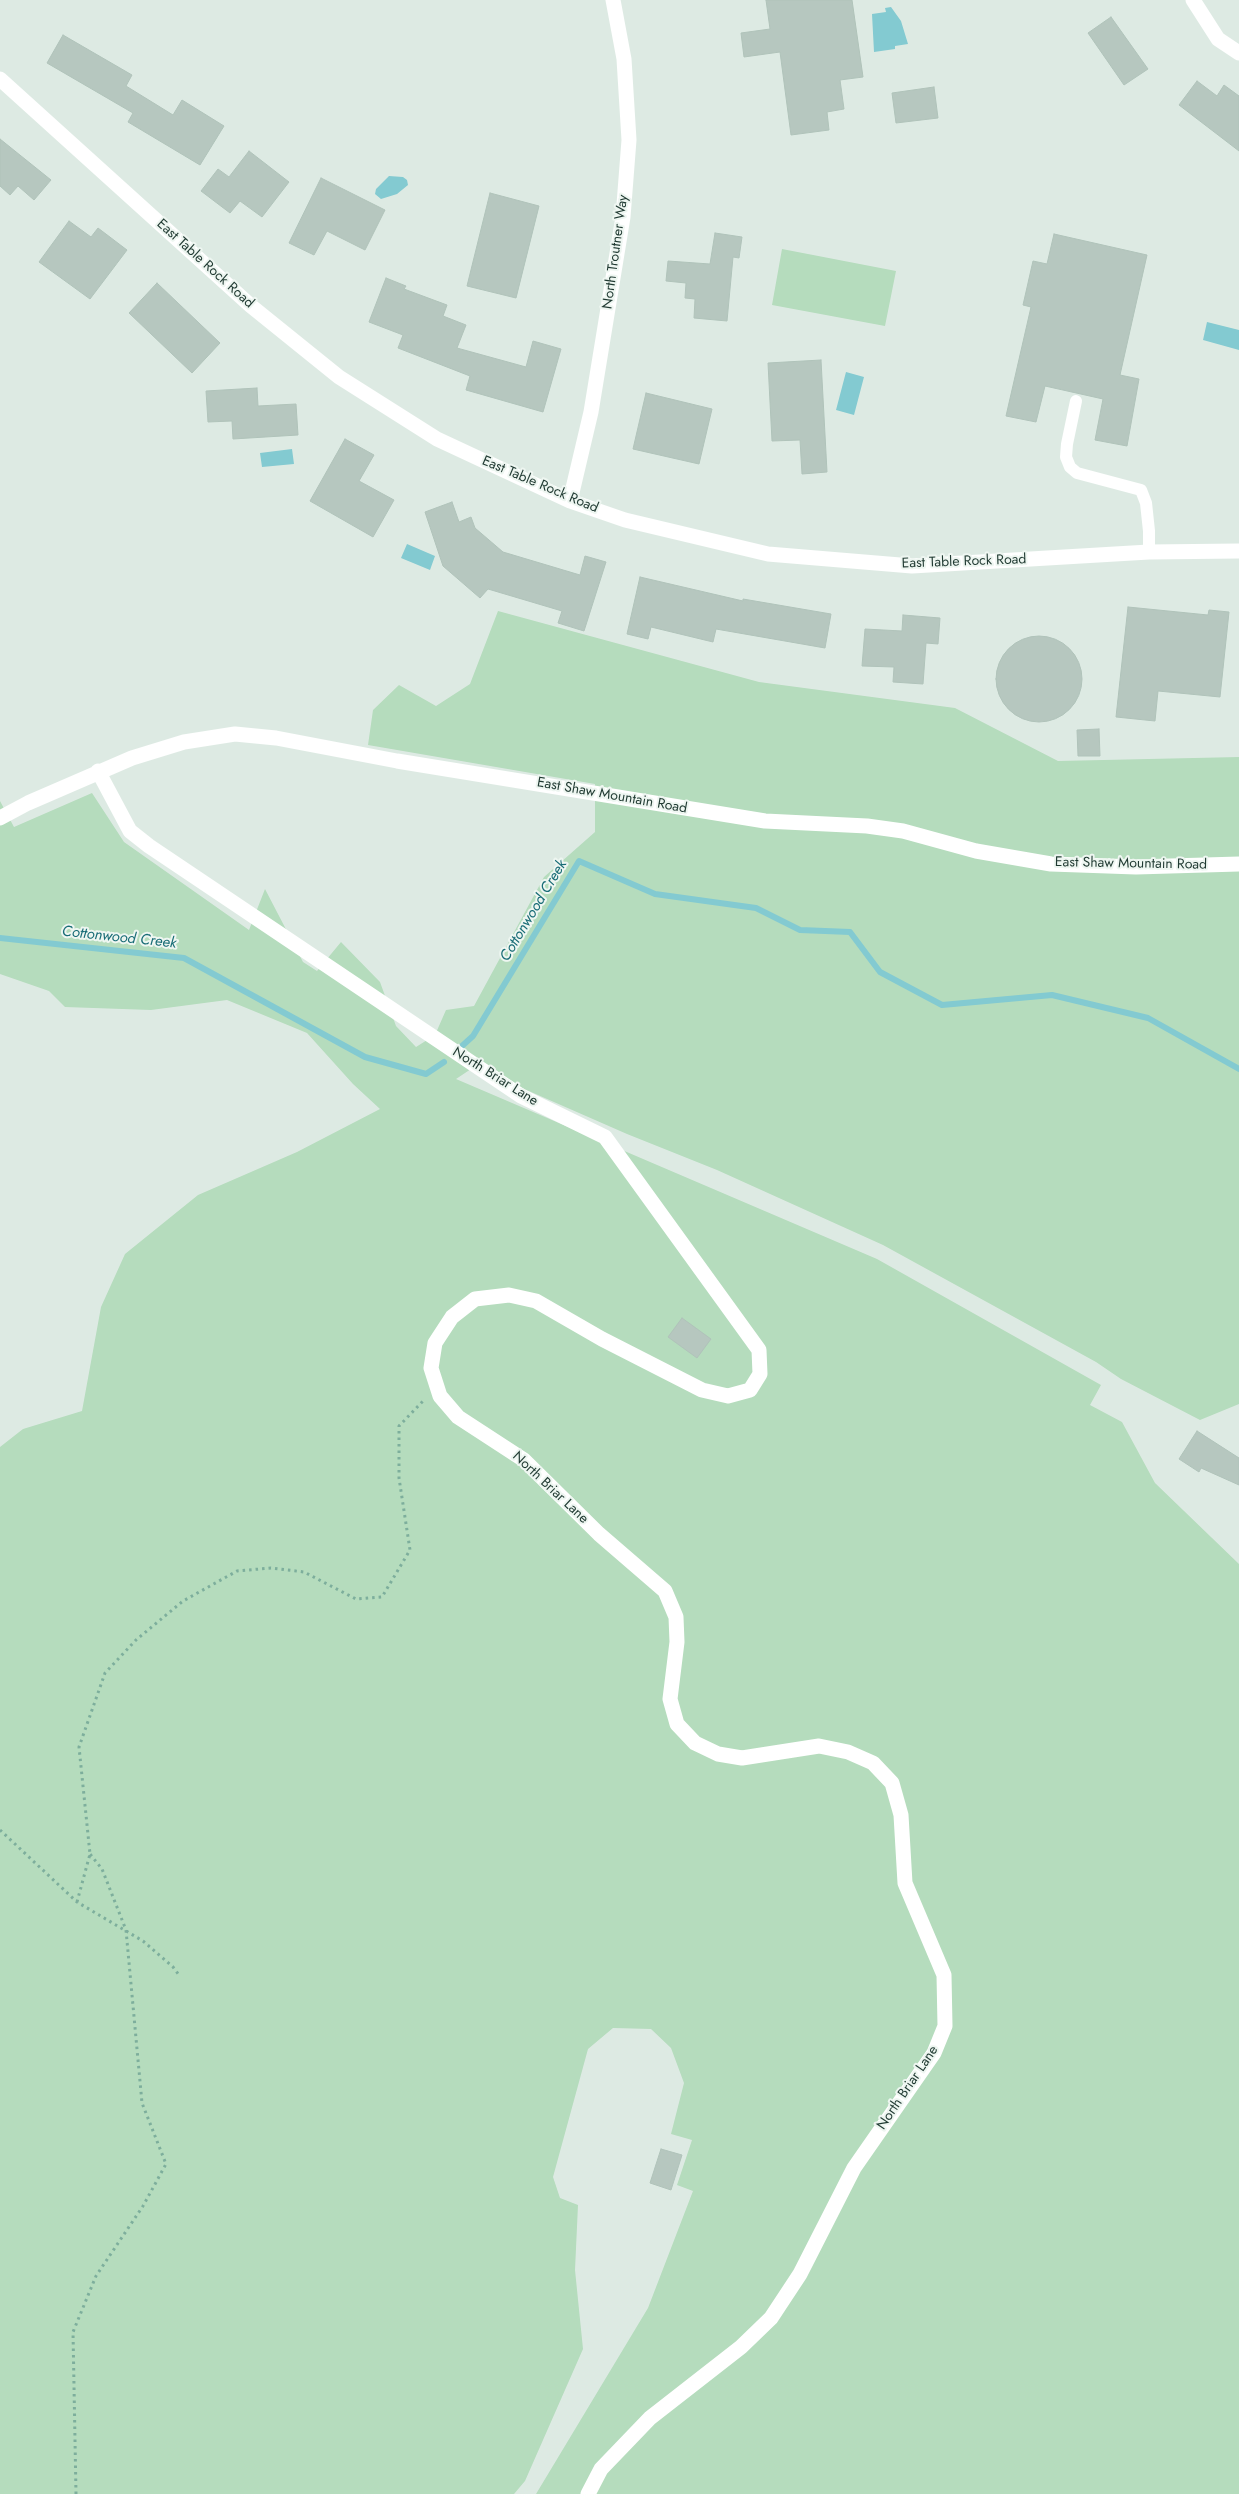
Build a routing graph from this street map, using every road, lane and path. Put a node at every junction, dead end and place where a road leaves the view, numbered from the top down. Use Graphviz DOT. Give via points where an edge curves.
graph roads {
  1 [pos="613,0"];
  2 [pos="1193,0"];
  3 [pos="1239,53"];
  4 [pos="0,79"];
  5 [pos="1076,401"];
  6 [pos="570,501"];
  7 [pos="1239,550"];
  8 [pos="1149,552"];
  9 [pos="98,771"];
  10 [pos="0,818"];
  11 [pos="1239,864"];
  12 [pos="437,1386"];
  13 [pos="0,1830"];
  14 [pos="90,1854"];
  15 [pos="77,1902"];
  16 [pos="126,1930"];
  17 [pos="179,1976"];
  18 [pos="76,2494"];
  19 [pos="588,2494"];
  1 -- 6 [label="street, North Troutner Way" via="624,59 629,140 623,216 591,412"];
  2 -- 3 [label="street" via="1218,39"];
  4 -- 6 [label="street, East Table Rock Road" via="251,306 339,377 437,439"];
  5 -- 8 [label="lane" via="1067,444 1066,457 1070,467 1077,473 1141,490 1146,503"];
  6 -- 8 [label="street, East Table Rock Road" via="625,520 768,554 912,566"];
  7 -- 8 [label="street, East Table Rock Road"];
  9 -- 10 [label="street, East Shaw Mountain Road"];
  9 -- 11 [label="street, East Shaw Mountain Road" via="184,742 243,735 765,821 903,831 976,851 1052,864 1136,867"];
  9 -- 12 [label="street, North Briar Lane" via="130,831 149,846 521,1096 605,1137 759,1350 760,1374 750,1390 728,1396 702,1390 536,1301 509,1294 475,1299 452,1317 434,1343 431,1368"];
  12 -- 14 [label="path" via="400,1426 399,1478 410,1550 382,1597 356,1599 304,1572 271,1568 237,1571 184,1601 136,1640 105,1674 79,1747"];
  12 -- 19 [label="street, North Briar Lane" via="440,1396 458,1417 524,1460 599,1534 665,1590 676,1617 670,1699 677,1724 695,1743 718,1754 742,1758 818,1746 848,1752 873,1762 892,1783 901,1815 905,1883 944,1975 945,2026 934,2053 854,2168 800,2274 771,2318 742,2347 650,2418 601,2469"];
  13 -- 15 [label="path"];
  14 -- 15 [label="path"];
  14 -- 16 [label="path" via="102,1869"];
  15 -- 16 [label="path"];
  16 -- 17 [label="path" via="173,1967"];
  16 -- 18 [label="path" via="142,2103 166,2164 143,2206 96,2276 73,2332"];
}
